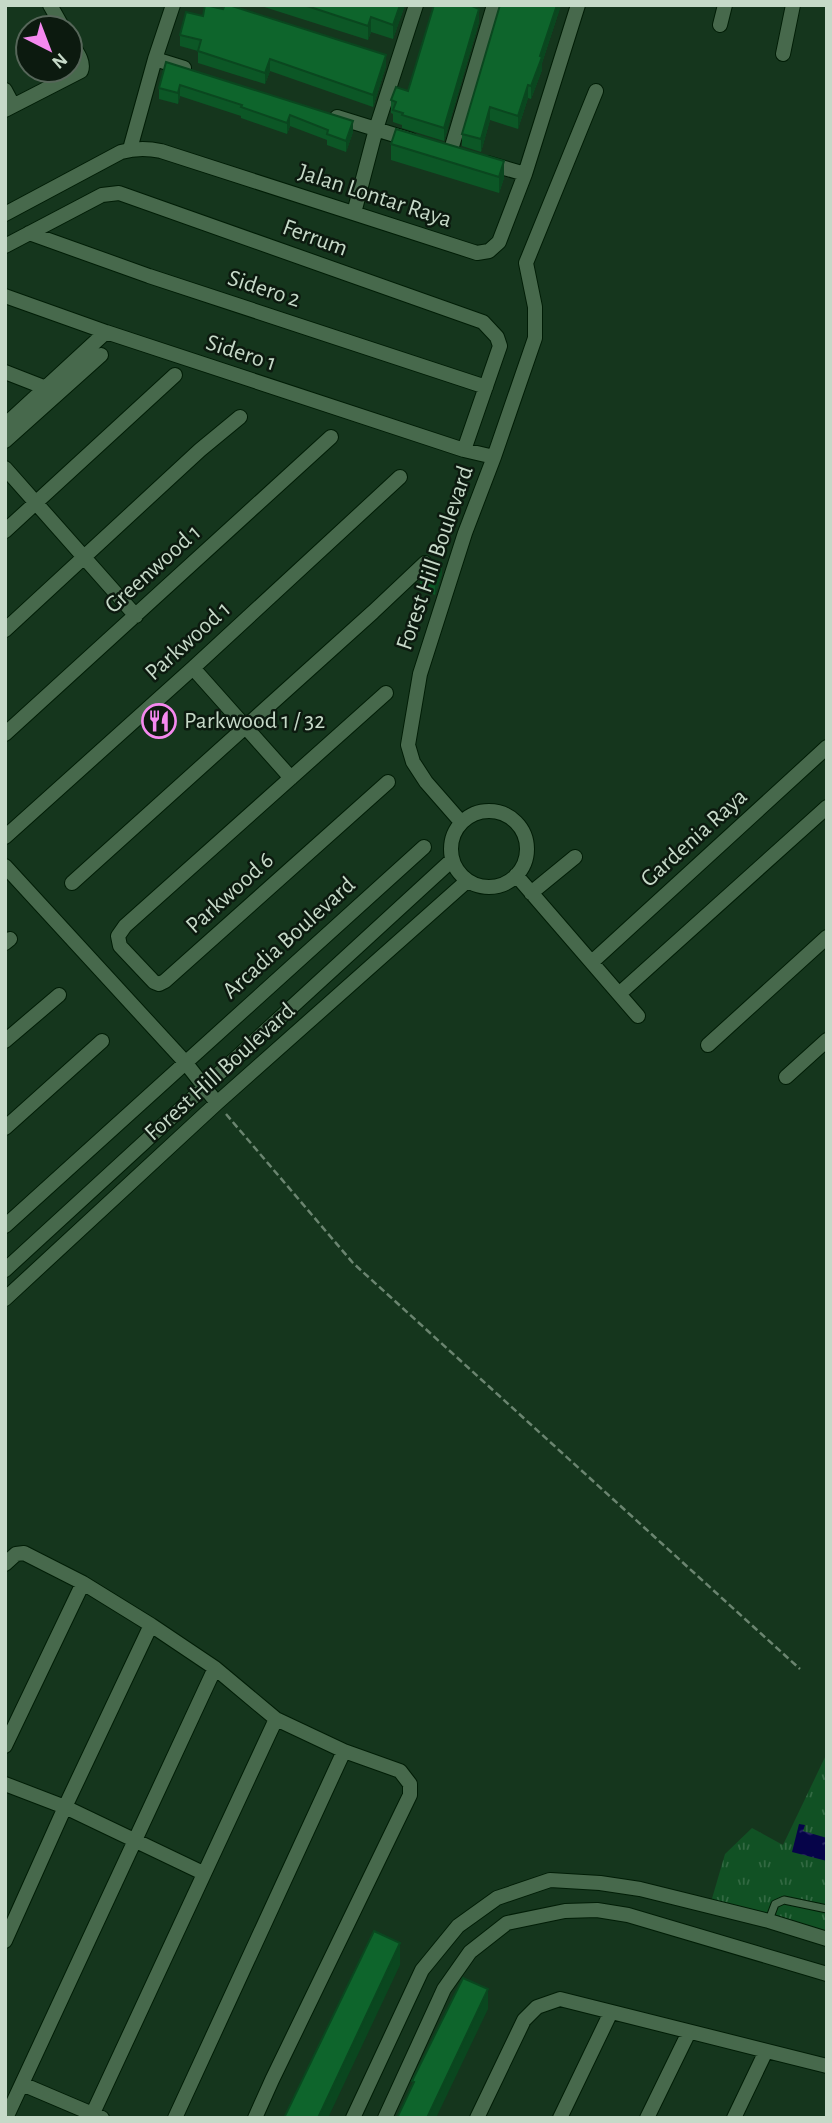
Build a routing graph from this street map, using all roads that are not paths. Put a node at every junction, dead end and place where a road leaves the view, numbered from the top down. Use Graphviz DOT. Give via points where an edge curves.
graph roads {
  1 [pos="173,5"];
  2 [pos="416,5"];
  3 [pos="494,5"];
  4 [pos="578,5"];
  5 [pos="725,5"];
  6 [pos="793,5"];
  7 [pos="720,25"];
  8 [pos="783,54"];
  9 [pos="155,59"];
  10 [pos="194,71"];
  11 [pos="56,84"];
  12 [pos="5,90"];
  13 [pos="596,91"];
  14 [pos="9,108"];
  15 [pos="324,113"];
  16 [pos="376,129"];
  17 [pos="130,149"];
  18 [pos="450,153"];
  19 [pos="525,174"];
  20 [pos="354,213"];
  21 [pos="5,214"];
  22 [pos="29,233"];
  23 [pos="5,246"];
  24 [pos="5,296"];
  25 [pos="106,332"];
  26 [pos="101,355"];
  27 [pos="5,372"];
  28 [pos="175,376"];
  29 [pos="486,387"];
  30 [pos="46,388"];
  31 [pos="240,417"];
  32 [pos="5,425"];
  33 [pos="331,437"];
  34 [pos="5,441"];
  35 [pos="464,450"];
  36 [pos="494,457"];
  37 [pos="5,468"];
  38 [pos="400,477"];
  39 [pos="37,502"];
  40 [pos="5,531"];
  41 [pos="84,558"];
  42 [pos="425,563"];
  43 [pos="136,616"];
  44 [pos="5,630"];
  45 [pos="193,668"];
  46 [pos="386,693"];
  47 [pos="244,728"];
  48 [pos="5,734"];
  49 [pos="827,747"];
  50 [pos="291,778"];
  51 [pos="388,782"];
  52 [pos="827,807"];
  53 [pos="461,822"];
  54 [pos="5,836"];
  55 [pos="424,847"];
  56 [pos="575,857"];
  57 [pos="452,860"];
  58 [pos="5,866"];
  59 [pos="516,875"];
  60 [pos="467,881"];
  61 [pos="72,883"];
  62 [pos="531,892"];
  63 [pos="827,937"];
  64 [pos="592,962"];
  65 [pos="619,994"];
  66 [pos="59,995"];
  67 [pos="638,1016"];
  68 [pos="827,1040"];
  69 [pos="5,1041"];
  70 [pos="102,1041"];
  71 [pos="708,1045"];
  72 [pos="185,1062"];
  73 [pos="786,1077"];
  74 [pos="204,1087"];
  75 [pos="217,1103"];
  76 [pos="5,1128"];
  77 [pos="5,1226"];
  78 [pos="5,1270"];
  79 [pos="5,1299"];
  80 [pos="5,1564"];
  81 [pos="82,1583"];
  82 [pos="151,1625"];
  83 [pos="215,1668"];
  84 [pos="275,1719"];
  85 [pos="5,1746"];
  86 [pos="344,1751"];
  87 [pos="5,1784"];
  88 [pos="65,1807"];
  89 [pos="135,1840"];
  90 [pos="203,1873"];
  91 [pos="827,1909"];
  92 [pos="769,1921"];
  93 [pos="827,1939"];
  94 [pos="5,1941"];
  95 [pos="827,1974"];
  96 [pos="611,2012"];
  97 [pos="689,2032"];
  98 [pos="766,2051"];
  99 [pos="827,2066"];
  100 [pos="22,2084"];
  101 [pos="97,2116"];
  102 [pos="6,2118"];
  103 [pos="174,2118"];
  104 [pos="256,2118"];
  105 [pos="353,2118"];
  106 [pos="386,2118"];
  107 [pos="477,2118"];
  108 [pos="560,2118"];
  109 [pos="648,2118"];
  110 [pos="734,2118"];
  1 -- 9 [label="street"];
  2 -- 16 [label="street" via="391,58"];
  3 -- 18 [label="street"];
  4 -- 19 [label="street, Jalan Lontar Raya"];
  5 -- 7 [label="street"];
  6 -- 8 [label="street"];
  9 -- 10 [label="street"];
  9 -- 17 [label="street"];
  11 -- 14 [label="street"];
  12 -- 14 [label="street"];
  13 -- 36 [label="street, Forest Hill Boulevard" via="526,263 535,307 535,338"];
  15 -- 16 [label="street"];
  16 -- 18 [label="street"];
  16 -- 20 [label="street"];
  17 -- 20 [label="street, Jalan Lontar Raya" via="161,151"];
  17 -- 21 [label="street"];
  18 -- 19 [label="street"];
  19 -- 20 [label="street, Jalan Lontar Raya" via="499,242 483,253"];
  22 -- 23 [label="street, Ferrum"];
  22 -- 29 [label="street, Sidero 2"];
  22 -- 29 [label="street, Ferrum" via="102,195 119,193 483,322 500,346"];
  24 -- 25 [label="street, Sidero 1"];
  25 -- 30 [label="street"];
  25 -- 35 [label="street, Sidero 1"];
  26 -- 34 [label="street"];
  27 -- 30 [label="street"];
  28 -- 39 [label="street"];
  29 -- 35 [label="street, Ferrum"];
  30 -- 32 [label="street"];
  31 -- 41 [label="street"];
  33 -- 43 [label="street, Greenwood 1"];
  35 -- 36 [label="street, Sidero 1"];
  36 -- 53 [label="street, Forest Hill Boulevard" via="420,674 408,745 426,782"];
  37 -- 39 [label="street"];
  38 -- 45 [label="street, Parkwood 1"];
  39 -- 40 [label="street"];
  39 -- 41 [label="street"];
  41 -- 43 [label="street"];
  41 -- 44 [label="street"];
  42 -- 47 [label="street"];
  43 -- 48 [label="street, Greenwood 1"];
  45 -- 47 [label="street"];
  45 -- 54 [label="street, Parkwood 1"];
  46 -- 50 [label="street"];
  47 -- 50 [label="street"];
  47 -- 61 [label="street"];
  49 -- 64 [label="street, Gardenia Raya"];
  50 -- 51 [label="street, Parkwood 6" via="118,936 120,946 153,982 165,981"];
  52 -- 65 [label="street"];
  53 -- 57 [label="street" via="454,833"];
  53 -- 59 [label="street" via="485,811 510,817 520,826 527,851"];
  55 -- 72 [label="street, Arcadia Boulevard"];
  56 -- 62 [label="street"];
  57 -- 60 [label="street"];
  57 -- 74 [label="street, Forest Hill Boulevard"];
  58 -- 72 [label="street"];
  59 -- 60 [label="street" via="493,887"];
  59 -- 62 [label="street"];
  60 -- 75 [label="street, Forest Hill Boulevard"];
  62 -- 64 [label="street"];
  63 -- 71 [label="street"];
  64 -- 65 [label="street"];
  65 -- 67 [label="street"];
  66 -- 69 [label="street"];
  68 -- 73 [label="street"];
  70 -- 76 [label="street"];
  72 -- 74 [label="street"];
  72 -- 77 [label="street, Arcadia Boulevard"];
  74 -- 75 [label="street"];
  74 -- 78 [label="street, Forest Hill Boulevard"];
  75 -- 79 [label="street, Forest Hill Boulevard"];
  80 -- 81 [label="street" via="24,1553"];
  81 -- 82 [label="street"];
  81 -- 85 [label="street"];
  82 -- 83 [label="street"];
  82 -- 88 [label="street"];
  83 -- 84 [label="street"];
  83 -- 89 [label="street"];
  84 -- 86 [label="street"];
  84 -- 90 [label="street"];
  86 -- 103 [label="street"];
  86 -- 104 [label="street" via="400,1771 410,1784 410,1795"];
  87 -- 88 [label="street"];
  88 -- 89 [label="street"];
  88 -- 94 [label="street"];
  89 -- 90 [label="street"];
  89 -- 100 [label="street"];
  90 -- 101 [label="street"];
  91 -- 92 [label="lane" via="784,1900 775,1904"];
  92 -- 93 [label="street"];
  92 -- 105 [label="street" via="600,1883 550,1880 497,1898 458,1926 422,1970"];
  95 -- 106 [label="street" via="628,1914 565,1912 507,1923 470,1952 444,1989"];
  96 -- 97 [label="street"];
  96 -- 107 [label="street" via="561,1999 537,2007 523,2020"];
  96 -- 108 [label="street"];
  97 -- 98 [label="street"];
  97 -- 109 [label="street"];
  98 -- 99 [label="street"];
  98 -- 110 [label="street"];
  100 -- 101 [label="street"];
  100 -- 102 [label="street"];
}
